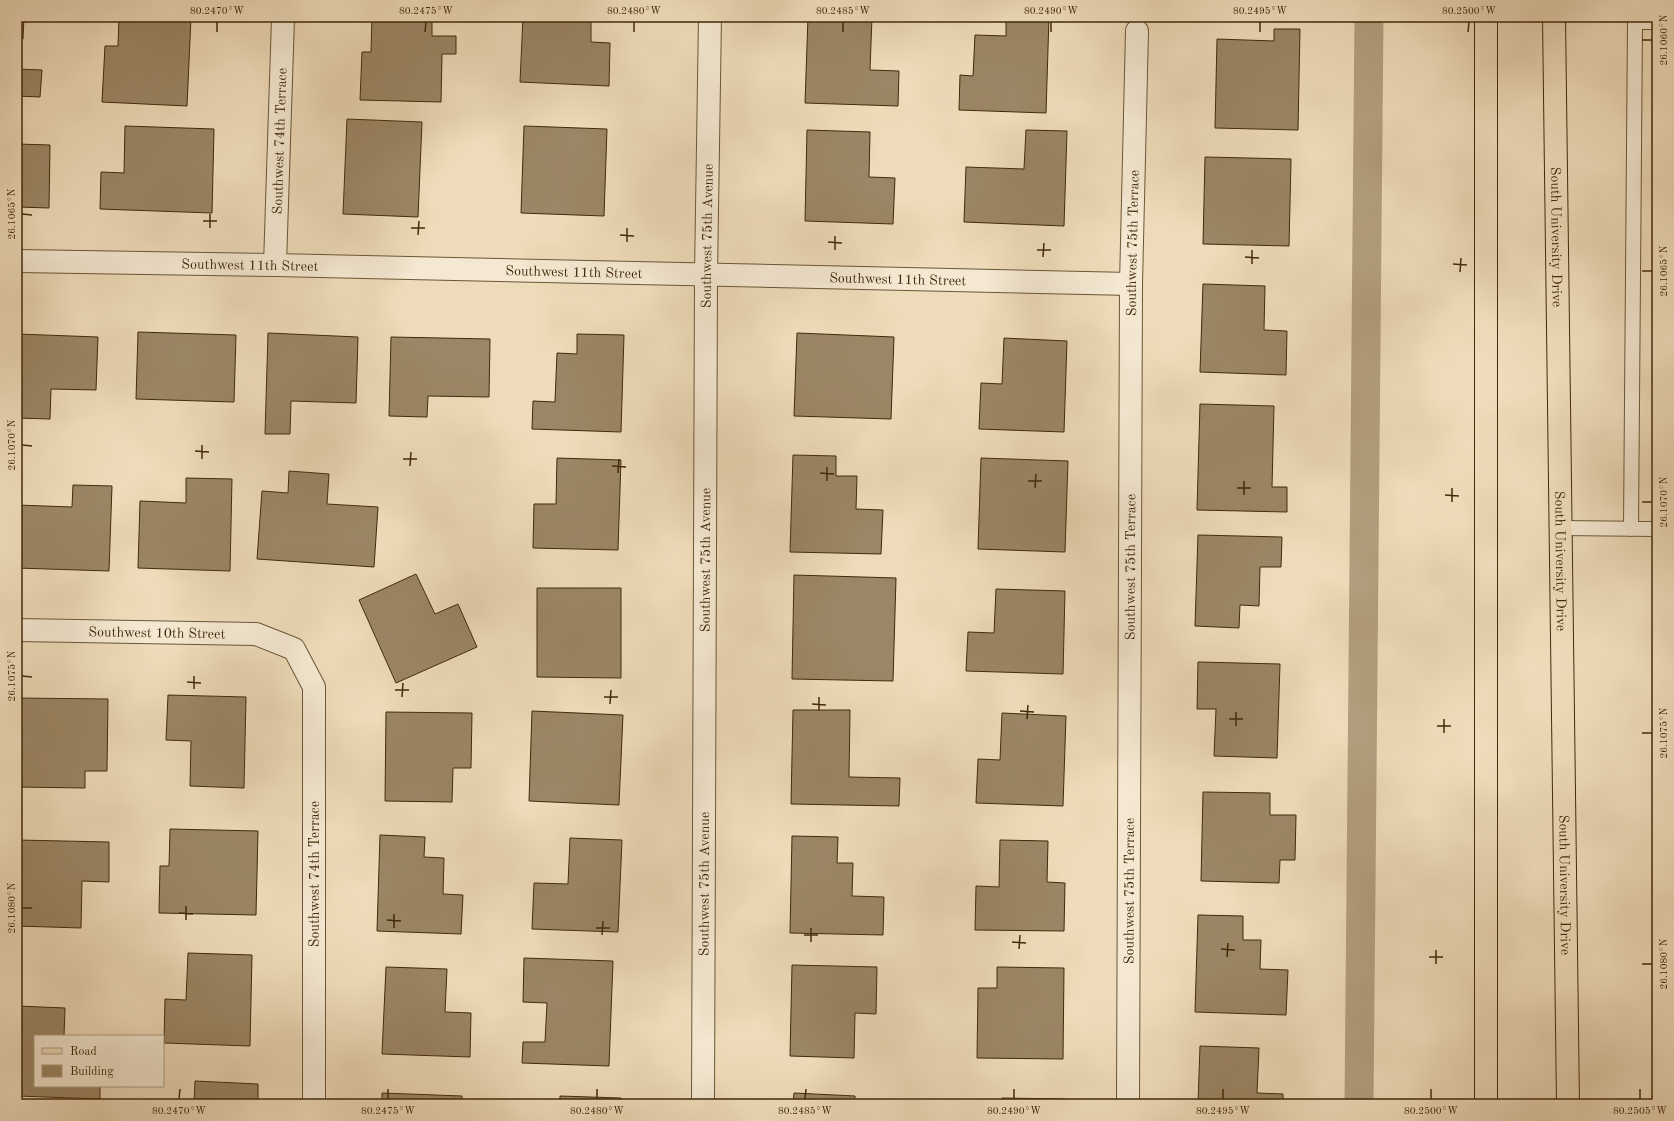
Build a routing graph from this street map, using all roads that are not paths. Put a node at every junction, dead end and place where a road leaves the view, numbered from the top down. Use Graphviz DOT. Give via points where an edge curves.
graph roads {
  1 [pos="710,17"];
  2 [pos="1486,17"];
  3 [pos="1554,17"];
  4 [pos="283,18"];
  5 [pos="1657,22"];
  6 [pos="1137,30"];
  7 [pos="17,261"];
  8 [pos="275,265"];
  9 [pos="706,274"];
  10 [pos="1131,284"];
  11 [pos="1560,528"];
  12 [pos="1631,529"];
  13 [pos="1657,529"];
  14 [pos="17,630"];
  15 [pos="294,649"];
  16 [pos="1487,1103"];
  17 [pos="314,1104"];
  18 [pos="703,1104"];
  19 [pos="1128,1104"];
  20 [pos="1568,1104"];
  1 -- 9 [label="street, Southwest 75th Avenue"];
  2 -- 16 [label="main road"];
  3 -- 11 [label="main road, South University Drive"];
  4 -- 8 [label="street, Southwest 74th Terrace"];
  5 -- 12 [label="lane" via="1635,22"];
  6 -- 10 [label="street, Southwest 75th Terrace"];
  7 -- 8 [label="street, Southwest 11th Street"];
  8 -- 9 [label="street, Southwest 11th Street"];
  9 -- 10 [label="street, Southwest 11th Street"];
  9 -- 18 [label="street, Southwest 75th Avenue"];
  10 -- 19 [label="street, Southwest 75th Terrace"];
  11 -- 12 [label="lane"];
  11 -- 20 [label="main road, South University Drive"];
  12 -- 13 [label="lane"];
  14 -- 15 [label="street, Southwest 10th Street" via="256,634"];
  15 -- 17 [label="street, Southwest 74th Terrace" via="314,687"];
}
